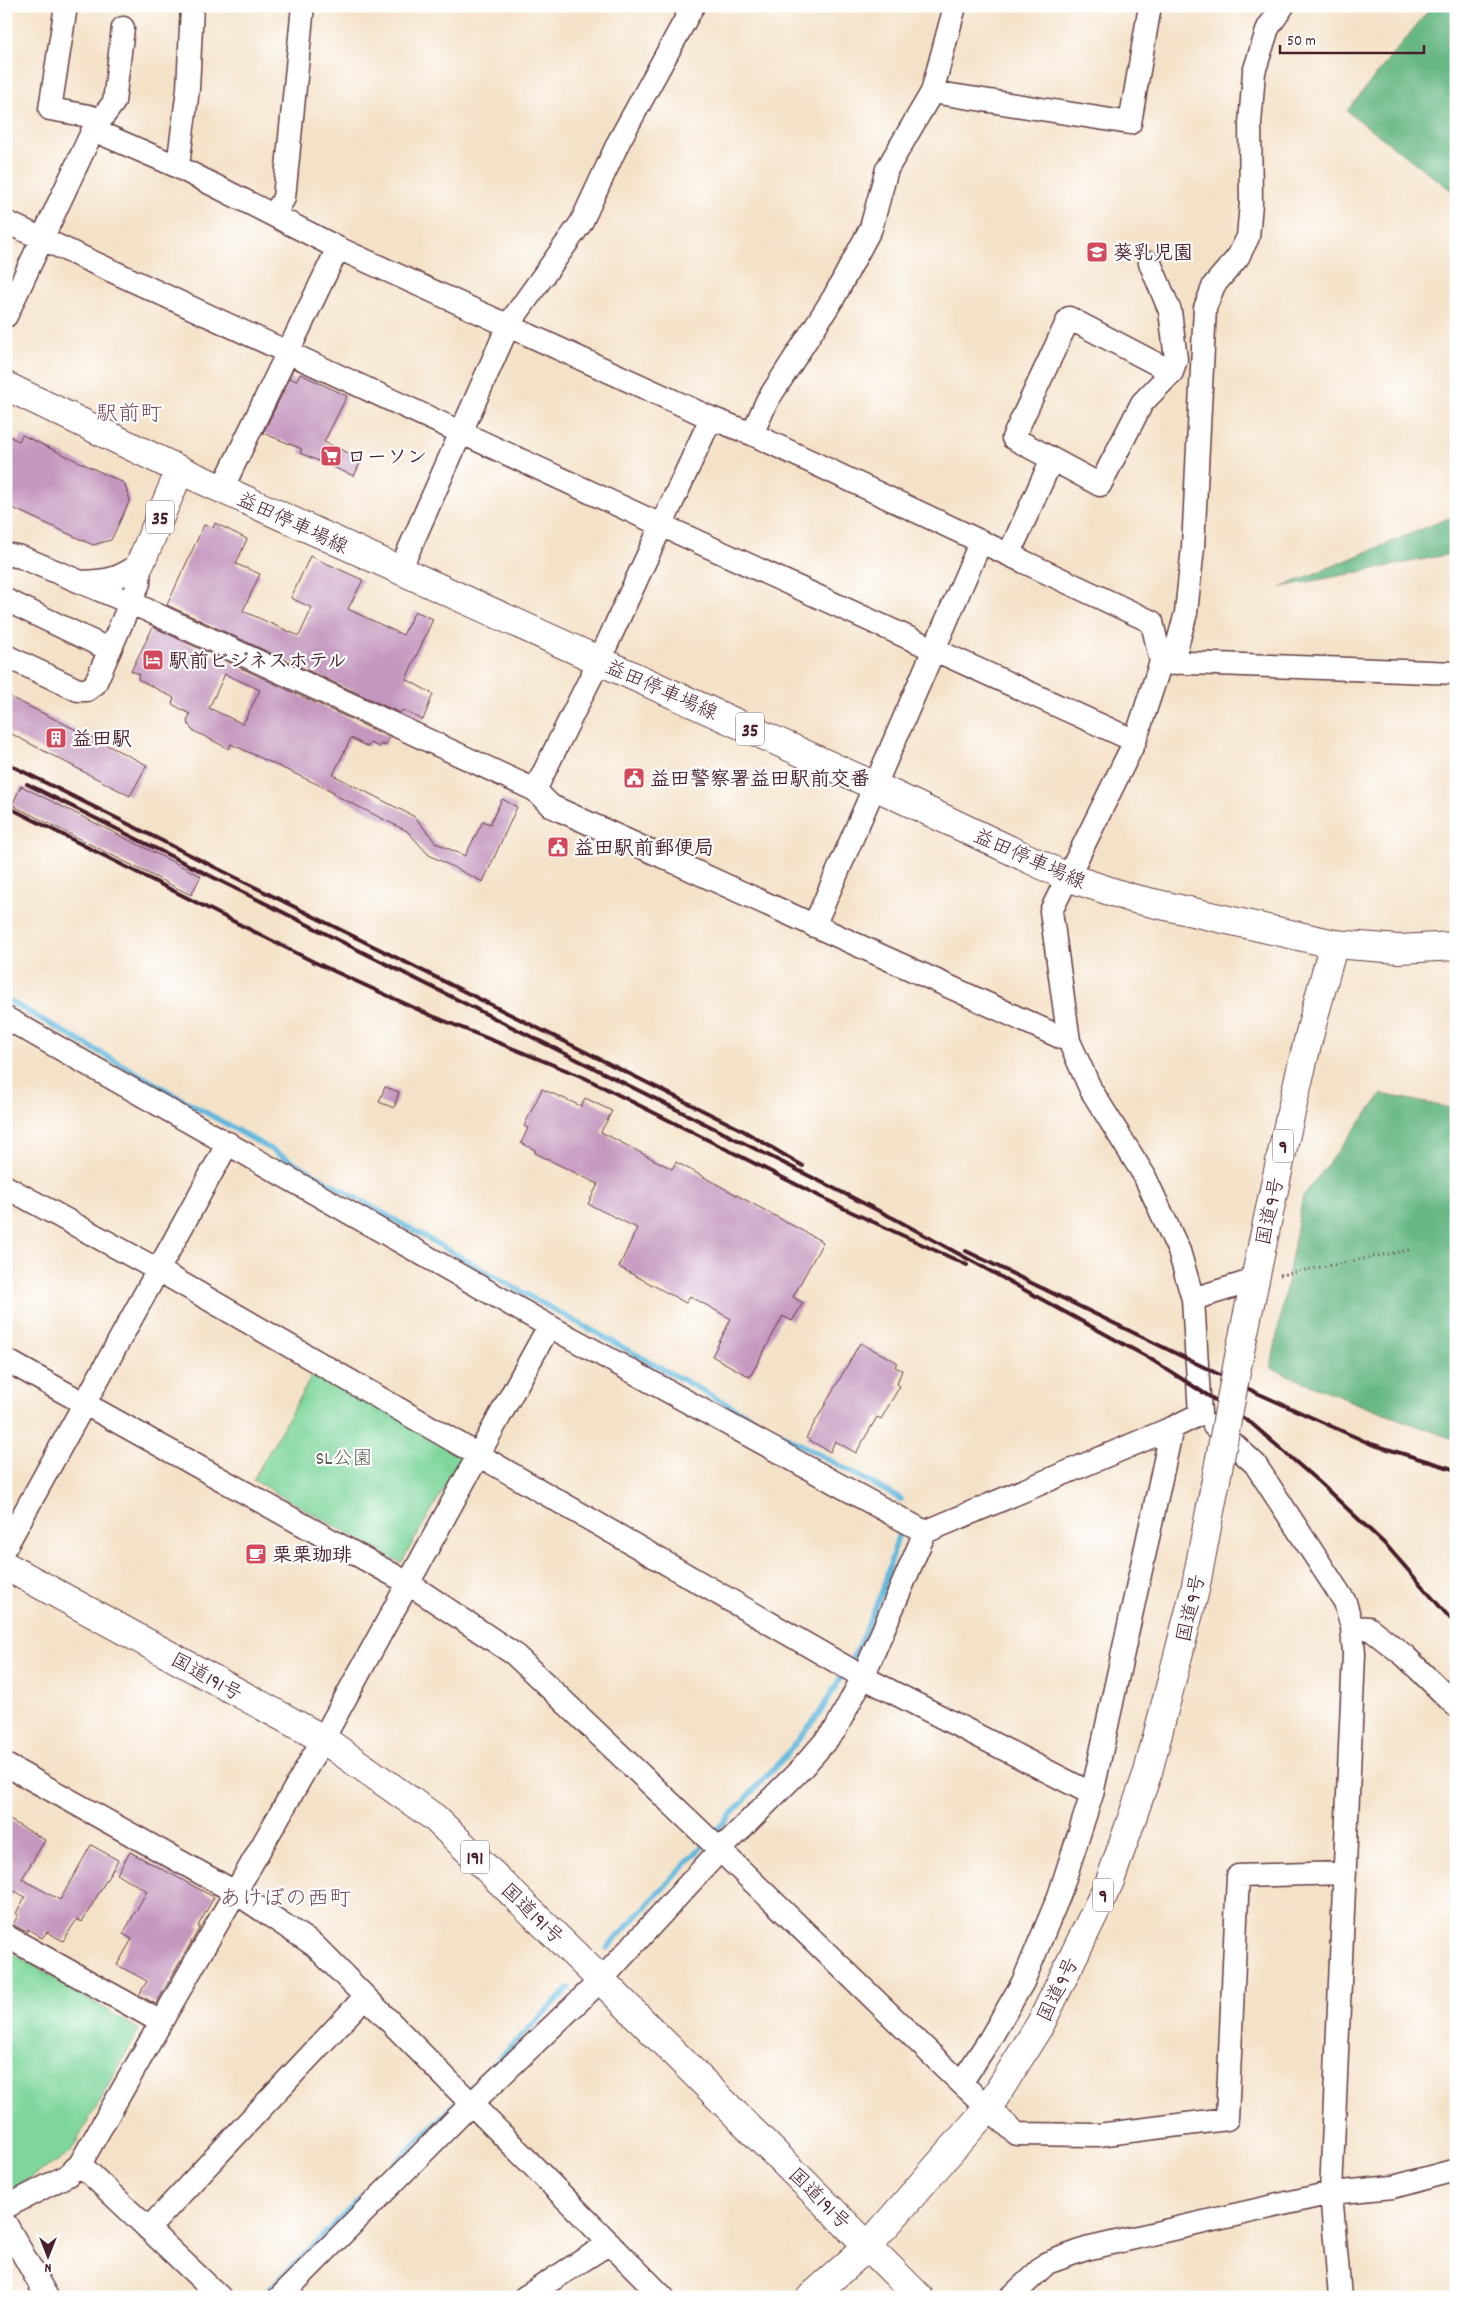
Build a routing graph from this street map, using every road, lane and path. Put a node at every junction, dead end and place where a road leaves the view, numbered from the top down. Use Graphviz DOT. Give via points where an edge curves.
graph roads {
  1 [pos="66,6"];
  2 [pos="192,6"];
  3 [pos="303,6"];
  4 [pos="693,6"];
  5 [pos="955,6"];
  6 [pos="1150,6"];
  7 [pos="1283,6"];
  8 [pos="123,28"];
  9 [pos="932,92"];
  10 [pos="96,125"];
  11 [pos="174,165"];
  12 [pos="274,216"];
  13 [pos="6,222"];
  14 [pos="42,239"];
  15 [pos="338,248"];
  16 [pos="1150,263"];
  17 [pos="6,316"];
  18 [pos="509,324"];
  19 [pos="288,353"];
  20 [pos="1172,372"];
  21 [pos="6,386"];
  22 [pos="711,418"];
  23 [pos="461,433"];
  24 [pos="752,434"];
  25 [pos="1052,459"];
  26 [pos="180,470"];
  27 [pos="222,489"];
  28 [pos="661,526"];
  29 [pos="981,541"];
  30 [pos="6,554"];
  31 [pos="1009,554"];
  32 [pos="140,564"];
  33 [pos="400,570"];
  34 [pos="79,582"];
  35 [pos="6,600"];
  36 [pos="130,604"];
  37 [pos="934,649"];
  38 [pos="110,650"];
  39 [pos="6,656"];
  40 [pos="599,661"];
  41 [pos="1167,663"];
  42 [pos="1456,673"];
  43 [pos="1135,741"];
  44 [pos="875,786"];
  45 [pos="535,790"];
  46 [pos="1067,877"];
  47 [pos="814,926"];
  48 [pos="1334,944"];
  49 [pos="1456,946"];
  50 [pos="6,1018"];
  51 [pos="1069,1041"];
  52 [pos="228,1143"];
  53 [pos="6,1187"];
  54 [pos="1410,1250"];
  55 [pos="158,1270"];
  56 [pos="1255,1280"];
  57 [pos="1193,1299"];
  58 [pos="549,1326"];
  59 [pos="6,1360"];
  60 [pos="85,1403"];
  61 [pos="1200,1414"];
  62 [pos="1172,1428"];
  63 [pos="478,1455"];
  64 [pos="925,1532"];
  65 [pos="6,1546"];
  66 [pos="6,1566"];
  67 [pos="408,1583"];
  68 [pos="1352,1627"];
  69 [pos="863,1677"];
  70 [pos="1456,1706"];
  71 [pos="323,1739"];
  72 [pos="6,1765"];
  73 [pos="1092,1794"];
  74 [pos="720,1850"];
  75 [pos="1345,1873"];
  76 [pos="235,1892"];
  77 [pos="6,1936"];
  78 [pos="601,1980"];
  79 [pos="365,1997"];
  80 [pos="161,2022"];
  81 [pos="961,2083"];
  82 [pos="471,2104"];
  83 [pos="988,2108"];
  84 [pos="80,2164"];
  85 [pos="1456,2170"];
  86 [pos="1330,2193"];
  87 [pos="6,2207"];
  88 [pos="6,2224"];
  89 [pos="148,2228"];
  90 [pos="610,2243"];
  91 [pos="868,2246"];
  92 [pos="47,2297"];
  93 [pos="220,2297"];
  94 [pos="280,2297"];
  95 [pos="525,2297"];
  96 [pos="663,2297"];
  97 [pos="812,2297"];
  98 [pos="919,2297"];
  99 [pos="1011,2297"];
  100 [pos="1340,2297"];
  1 -- 10 [label="street" via="50,109 89,116"];
  2 -- 11 [label="street" via="188,88 179,158"];
  3 -- 12 [label="street" via="284,198"];
  4 -- 18 [label="street" via="619,141 581,223"];
  5 -- 9 [label="street"];
  6 -- 9 [label="street" via="1130,123"];
  7 -- 41 [label="street" via="1268,28 1254,72 1248,237 1238,257 1214,285 1205,308 1193,547 1186,613"];
  8 -- 10 [label="street" via="114,102"];
  9 -- 24 [label="street" via="887,169 871,228 834,297 767,400"];
  10 -- 11 [label="street"];
  10 -- 14 [label="street"];
  11 -- 12 [label="street"];
  12 -- 15 [label="street"];
  13 -- 14 [label="street"];
  14 -- 17 [label="street"];
  14 -- 19 [label="street"];
  15 -- 18 [label="street"];
  15 -- 19 [label="street"];
  16 -- 20 [label="street" via="1170,311 1176,359"];
  18 -- 22 [label="street"];
  18 -- 23 [label="street"];
  19 -- 23 [label="street"];
  19 -- 27 [label="street"];
  20 -- 25 [label="street" via="1142,403 1100,485"];
  20 -- 25 [label="street" via="1069,318 1013,438"];
  21 -- 26 [label="main road, 益田停車場線"];
  22 -- 24 [label="street"];
  22 -- 28 [label="street"];
  23 -- 28 [label="street"];
  23 -- 33 [label="street"];
  24 -- 29 [label="street"];
  25 -- 31 [label="street"];
  26 -- 27 [label="main road, 益田停車場線 / 35"];
  26 -- 32 [label="main road, 35"];
  27 -- 33 [label="main road, 益田停車場線 / 35"];
  28 -- 37 [label="street"];
  28 -- 40 [label="street"];
  29 -- 31 [label="street"];
  29 -- 37 [label="street"];
  30 -- 34 [label="street" via="21,556"];
  31 -- 41 [label="street" via="1152,622"];
  32 -- 34 [label="street" via="121,577"];
  32 -- 36 [label="street" via="139,583"];
  33 -- 40 [label="main road, 益田停車場線 / 35"];
  34 -- 36 [label="street"];
  35 -- 38 [label="street"];
  36 -- 38 [label="street"];
  36 -- 45 [label="street"];
  37 -- 43 [label="street"];
  37 -- 44 [label="street"];
  38 -- 39 [label="street" via="95,684 87,690 78,690"];
  40 -- 44 [label="main road, 益田停車場線 / 35"];
  40 -- 45 [label="street"];
  41 -- 42 [label="street"];
  41 -- 43 [label="street"];
  43 -- 46 [label="street"];
  44 -- 46 [label="main road, 益田停車場線 / 35"];
  44 -- 47 [label="street"];
  45 -- 47 [label="street" via="551,806"];
  46 -- 48 [label="main road, 益田停車場線 / 35" via="1131,898"];
  46 -- 51 [label="street" via="1051,911"];
  47 -- 51 [label="street"];
  48 -- 49 [label="main road" via="1399,949"];
  48 -- 56 [label="main road, 国道9号 / 9" via="1314,1013"];
  50 -- 52 [label="street"];
  51 -- 57 [label="street" via="1090,1090 1144,1175 1179,1251"];
  52 -- 55 [label="street"];
  52 -- 58 [label="street"];
  53 -- 55 [label="street"];
  54 -- 56 [label="path"];
  55 -- 60 [label="street"];
  55 -- 63 [label="street"];
  56 -- 57 [label="street"];
  56 -- 83 [label="main road, 国道9号 / 9, bridge" via="1195,1590 1148,1772 1110,1881 1041,2023"];
  57 -- 61 [label="street"];
  58 -- 63 [label="street"];
  58 -- 64 [label="street"];
  59 -- 60 [label="street"];
  60 -- 65 [label="street"];
  60 -- 67 [label="street"];
  61 -- 62 [label="street"];
  61 -- 68 [label="street" via="1255,1464 1345,1602"];
  62 -- 64 [label="street"];
  62 -- 73 [label="street"];
  63 -- 67 [label="street"];
  63 -- 69 [label="street"];
  64 -- 69 [label="street"];
  66 -- 71 [label="main road, 国道191号 / 191"];
  67 -- 71 [label="street"];
  67 -- 74 [label="street" via="514,1654"];
  68 -- 70 [label="street" via="1369,1628 1405,1656"];
  68 -- 75 [label="street" via="1354,1654"];
  69 -- 73 [label="street"];
  69 -- 74 [label="street" via="835,1730"];
  71 -- 76 [label="street"];
  71 -- 78 [label="main road, 国道191号 / 191" via="435,1818"];
  72 -- 76 [label="street"];
  73 -- 81 [label="street" via="1059,1896 1023,1982"];
  74 -- 78 [label="street"];
  74 -- 81 [label="street"];
  75 -- 83 [label="street" via="1238,1876 1227,2119 1098,2135 1017,2134"];
  75 -- 86 [label="street"];
  76 -- 79 [label="street" via="314,1945"];
  76 -- 80 [label="street"];
  77 -- 80 [label="street"];
  78 -- 82 [label="street"];
  78 -- 91 [label="main road, 国道191号 / 191"];
  79 -- 82 [label="street"];
  79 -- 89 [label="street"];
  80 -- 84 [label="street"];
  81 -- 83 [label="street"];
  82 -- 90 [label="street"];
  82 -- 94 [label="street"];
  83 -- 91 [label="main road, 国道9号 / 9"];
  84 -- 87 [label="street" via="68,2175"];
  84 -- 89 [label="street"];
  85 -- 86 [label="street" via="1393,2187"];
  86 -- 99 [label="street" via="1086,2249 1047,2263"];
  86 -- 100 [label="street"];
  88 -- 92 [label="street"];
  89 -- 93 [label="street"];
  90 -- 95 [label="street"];
  90 -- 96 [label="street"];
  91 -- 97 [label="main road, 国道9号 / 9"];
  91 -- 98 [label="main road, 国道191号 / 191"];
}
